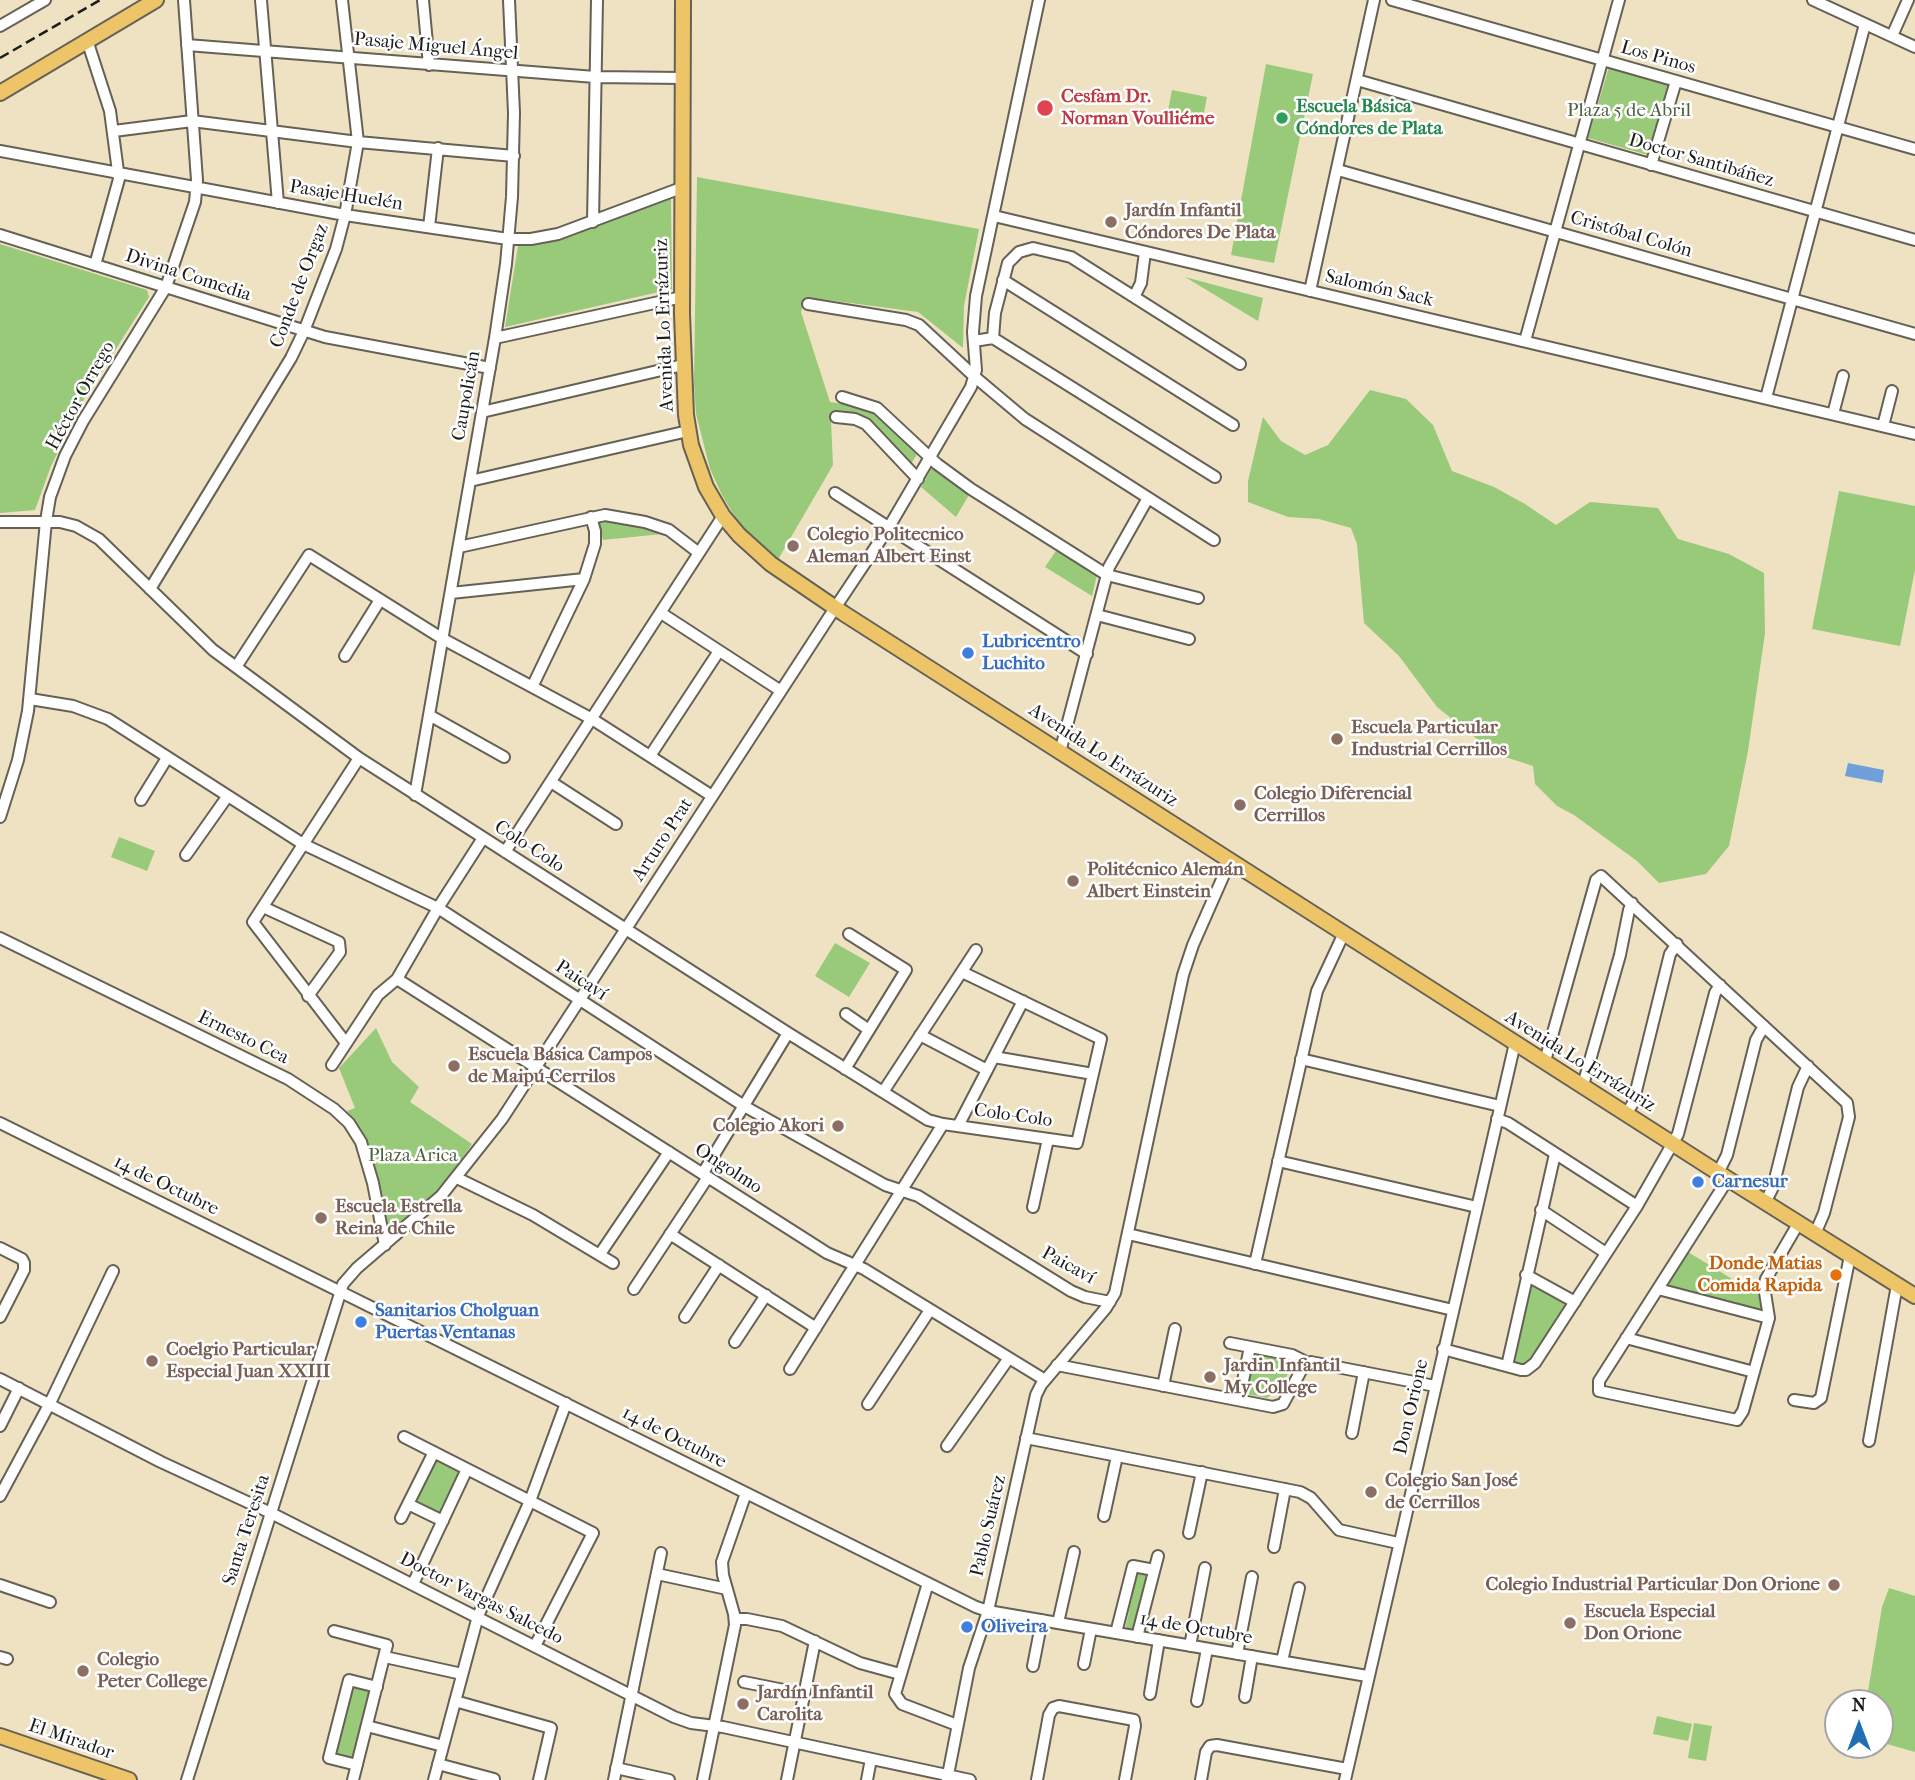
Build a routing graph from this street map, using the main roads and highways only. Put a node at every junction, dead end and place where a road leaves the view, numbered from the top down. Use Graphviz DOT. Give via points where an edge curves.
graph roads {
  1 [pos="156,0"];
  2 [pos="683,0"];
  3 [pos="0,93"];
  4 [pos="1915,1296"];
  5 [pos="0,1736"];
  6 [pos="113,1777"];
  7 [pos="129,1780"];
  1 -- 3 [label="main road"];
  2 -- 4 [label="main road, Avenida Lo Errázuriz" via="682,365 688,431 700,474 723,516 758,554 835,608"];
  5 -- 6 [label="main road, El Mirador"];
  6 -- 7 [label="main road, El Mirador"];
}
